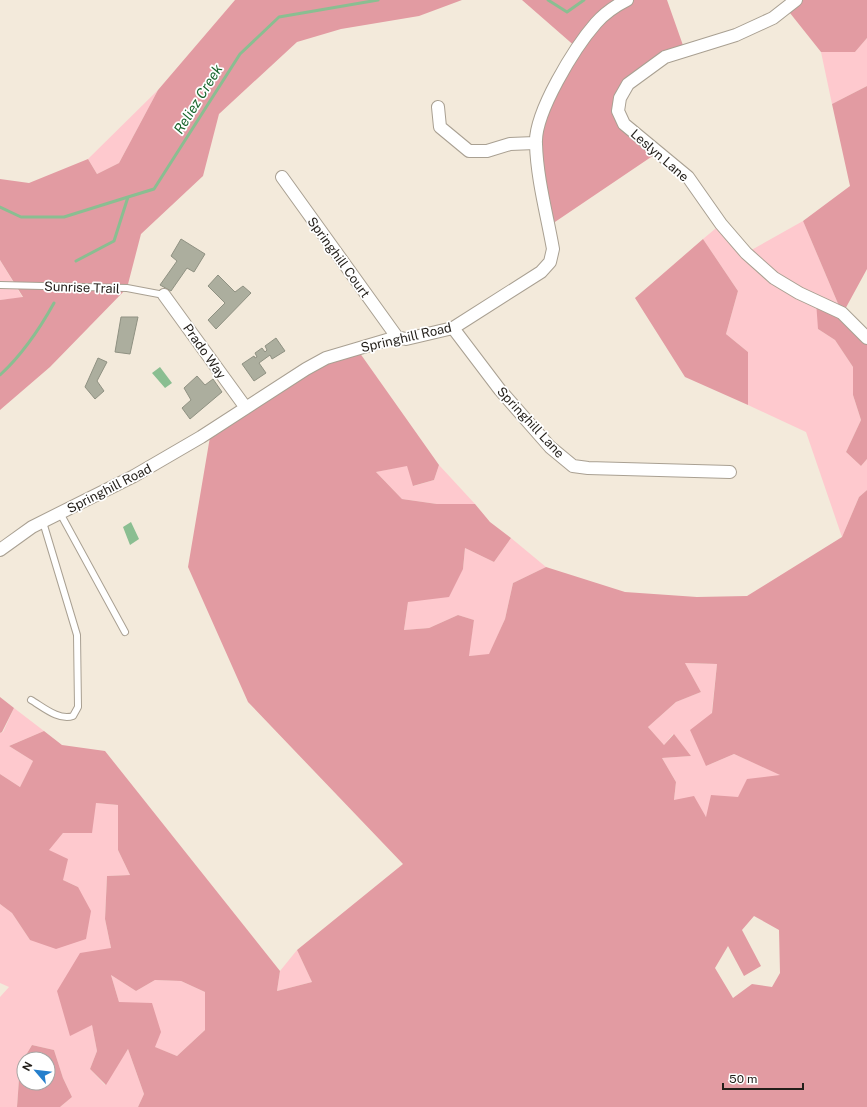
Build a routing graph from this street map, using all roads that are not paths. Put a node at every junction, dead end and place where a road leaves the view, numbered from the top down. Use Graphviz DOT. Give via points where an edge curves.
graph roads {
  1 [pos="627,0"];
  2 [pos="796,0"];
  3 [pos="438,106"];
  4 [pos="536,143"];
  5 [pos="282,177"];
  6 [pos="0,285"];
  7 [pos="164,294"];
  8 [pos="453,328"];
  9 [pos="397,337"];
  10 [pos="867,338"];
  11 [pos="246,408"];
  12 [pos="730,472"];
  13 [pos="60,513"];
  14 [pos="43,522"];
  15 [pos="0,550"];
  16 [pos="125,632"];
  17 [pos="31,700"];
  1 -- 4 [label="street, Springhill Road" via="597,22 577,48 539,121"];
  2 -- 10 [label="street, Leslyn Lane" via="773,18 736,35 665,57 628,84 620,98 618,111 624,124 688,177 721,224 746,253 774,278 842,313"];
  3 -- 4 [label="street" via="440,127 469,151 487,151 510,144"];
  4 -- 8 [label="street, Springhill Road" via="553,249 550,262 541,272"];
  5 -- 9 [label="street, Springhill Court"];
  6 -- 7 [label="lane, Sunrise Trail" via="127,288"];
  7 -- 11 [label="street, Prado Way"];
  8 -- 9 [label="street, Springhill Road" via="406,339"];
  8 -- 12 [label="street, Springhill Lane" via="500,390 550,447 573,466"];
  9 -- 11 [label="street, Springhill Road" via="326,358"];
  11 -- 13 [label="street, Springhill Road" via="134,476"];
  13 -- 14 [label="street, Springhill Road"];
  13 -- 16 [label="lane"];
  14 -- 15 [label="street, Springhill Road"];
  14 -- 17 [label="lane" via="77,635 78,707 74,716 69,718 57,715"];
}
